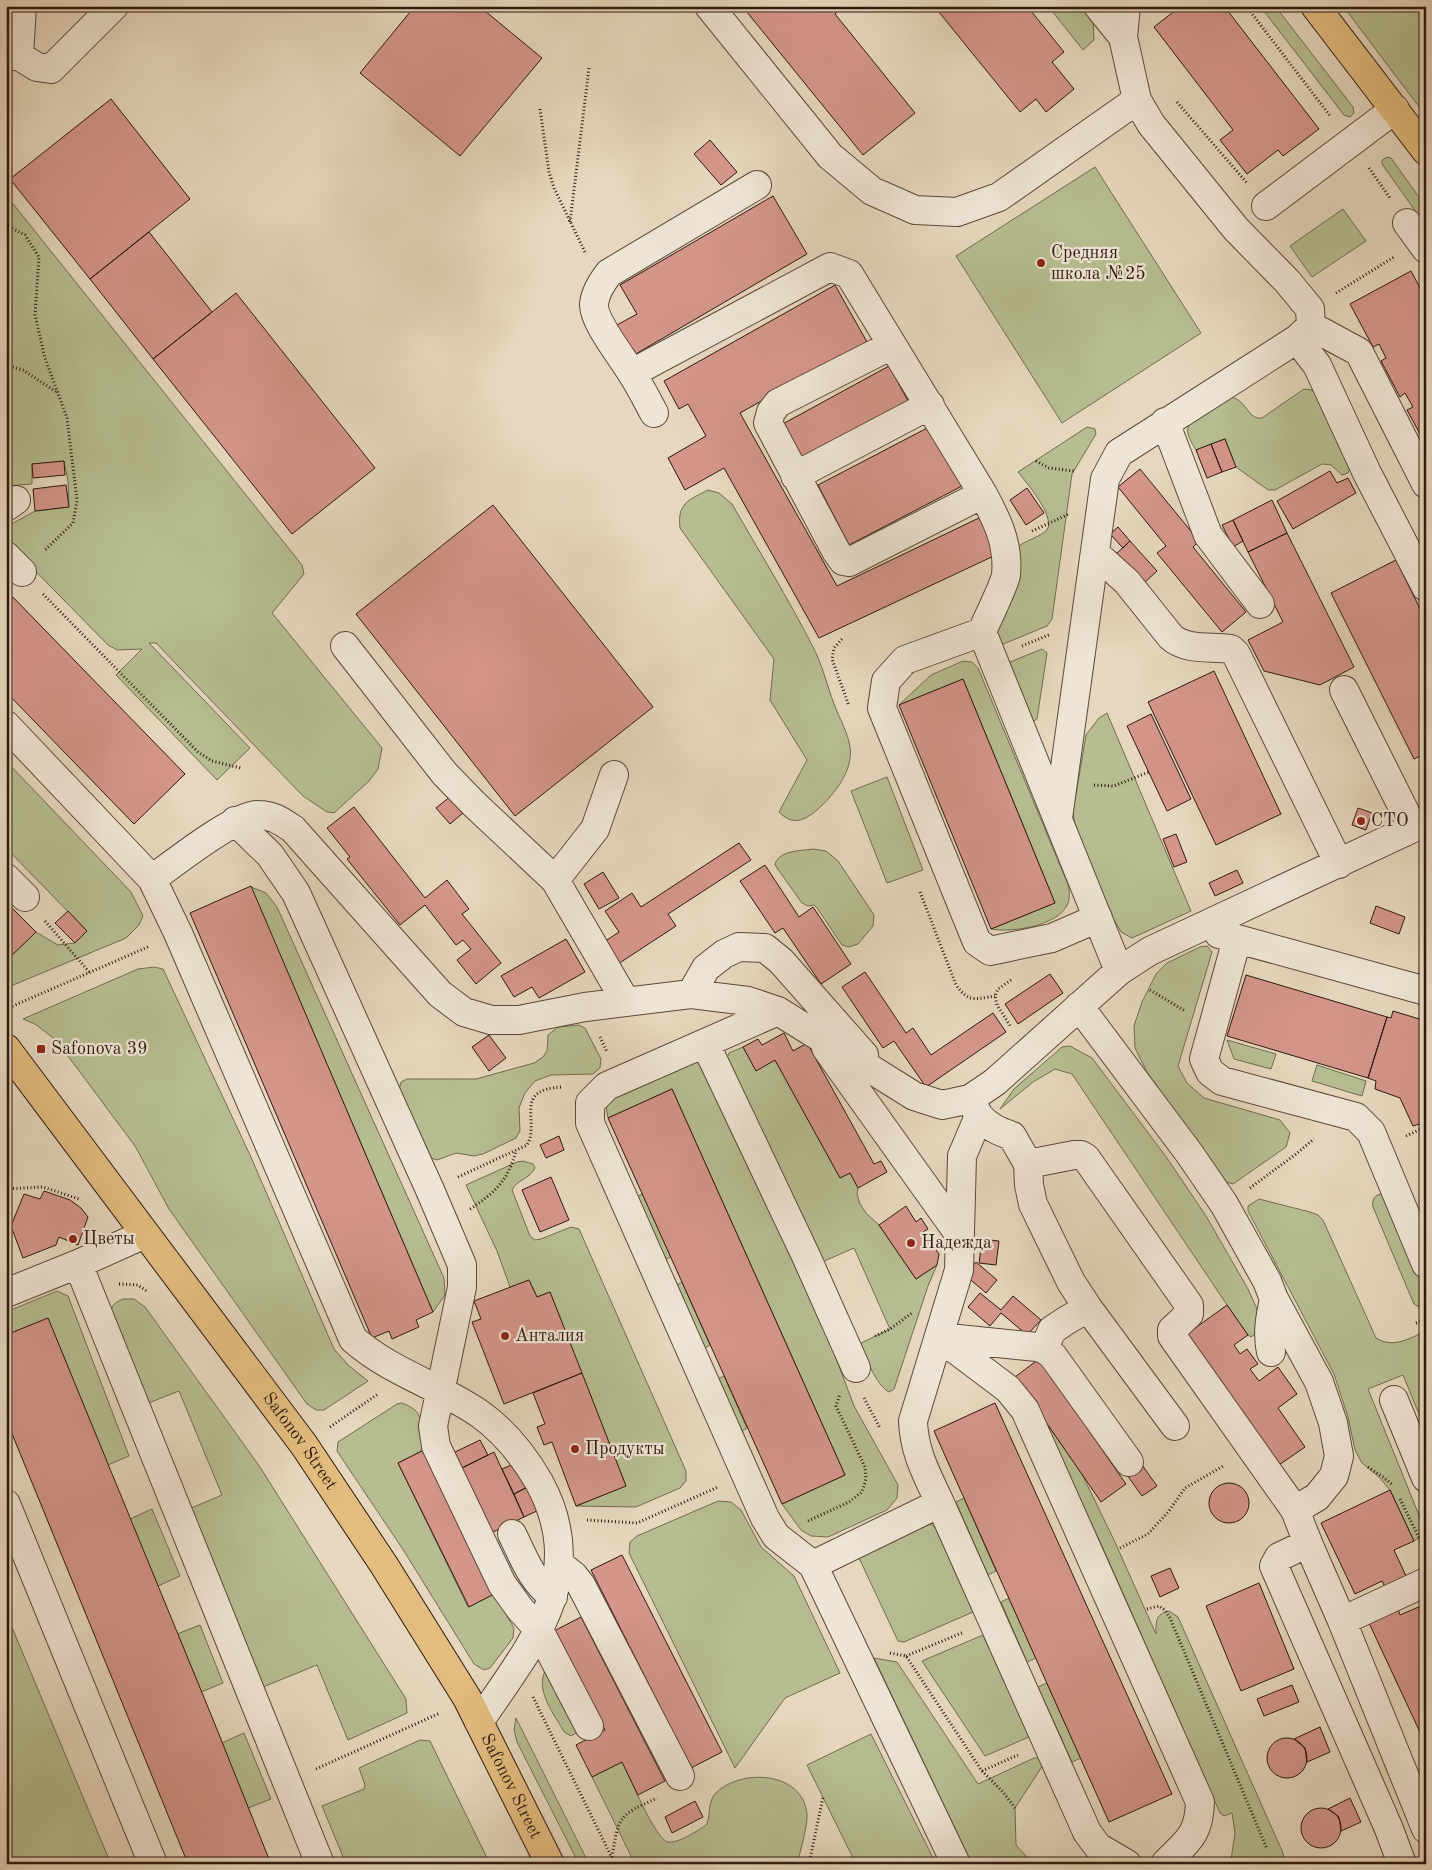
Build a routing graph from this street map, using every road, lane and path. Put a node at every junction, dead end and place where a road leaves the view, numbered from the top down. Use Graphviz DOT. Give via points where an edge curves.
graph roads {
  1 [pos="22,6"];
  2 [pos="114,6"];
  3 [pos="709,6"];
  4 [pos="1098,6"];
  5 [pos="1126,6"];
  6 [pos="1246,6"];
  7 [pos="1315,6"];
  8 [pos="1123,37"];
  9 [pos="13,56"];
  10 [pos="589,68"];
  11 [pos="1173,98"];
  12 [pos="1137,100"];
  13 [pos="540,109"];
  14 [pos="1395,109"];
  15 [pos="1351,143"];
  16 [pos="1426,151"];
  17 [pos="757,185"];
  18 [pos="1266,206"];
  19 [pos="570,222"];
  20 [pos="1407,223"];
  21 [pos="6,225"];
  22 [pos="1426,250"];
  23 [pos="1377,267"];
  24 [pos="601,284"];
  25 [pos="1306,325"];
  26 [pos="892,345"];
  27 [pos="6,365"];
  28 [pos="632,373"];
  29 [pos="59,393"];
  30 [pos="930,405"];
  31 [pos="654,413"];
  32 [pos="1165,422"];
  33 [pos="1036,460"];
  34 [pos="1082,472"];
  35 [pos="795,476"];
  36 [pos="1426,484"];
  37 [pos="983,494"];
  38 [pos="1076,510"];
  39 [pos="1005,544"];
  40 [pos="1095,553"];
  41 [pos="14,564"];
  42 [pos="1426,587"];
  43 [pos="1260,604"];
  44 [pos="982,632"];
  45 [pos="1052,634"];
  46 [pos="345,646"];
  47 [pos="992,659"];
  48 [pos="1344,690"];
  49 [pos="6,724"];
  50 [pos="241,768"];
  51 [pos="1149,772"];
  52 [pos="614,775"];
  53 [pos="1114,786"];
  54 [pos="1058,820"];
  55 [pos="236,821"];
  56 [pos="1420,825"];
  57 [pos="1339,864"];
  58 [pos="6,878"];
  59 [pos="152,879"];
  60 [pos="555,880"];
  61 [pos="919,890"];
  62 [pos="25,897"];
  63 [pos="1098,918"];
  64 [pos="1198,928"];
  65 [pos="178,933"];
  66 [pos="1237,939"];
  67 [pos="1023,944"];
  68 [pos="1119,971"];
  69 [pos="90,973"];
  70 [pos="1426,991"];
  71 [pos="691,994"];
  72 [pos="995,996"];
  73 [pos="626,1002"];
  74 [pos="1079,1006"];
  75 [pos="585,1007"];
  76 [pos="6,1009"];
  77 [pos="778,1011"];
  78 [pos="1213,1029"];
  79 [pos="818,1036"];
  80 [pos="705,1043"];
  81 [pos="6,1048"];
  82 [pos="1028,1052"];
  83 [pos="885,1079"];
  84 [pos="614,1083"];
  85 [pos="975,1107"];
  86 [pos="1338,1112"];
  87 [pos="516,1150"];
  88 [pos="1028,1164"];
  89 [pos="1256,1184"];
  90 [pos="6,1189"];
  91 [pos="430,1190"];
  92 [pos="82,1200"];
  93 [pos="466,1211"];
  94 [pos="145,1234"];
  95 [pos="960,1234"];
  96 [pos="78,1264"];
  97 [pos="1426,1264"];
  98 [pos="6,1294"];
  99 [pos="91,1296"];
  100 [pos="154,1296"];
  101 [pos="1274,1298"];
  102 [pos="917,1308"];
  103 [pos="1088,1308"];
  104 [pos="1426,1319"];
  105 [pos="1416,1323"];
  106 [pos="939,1337"];
  107 [pos="1044,1349"];
  108 [pos="1270,1352"];
  109 [pos="849,1369"];
  110 [pos="407,1374"];
  111 [pos="441,1392"];
  112 [pos="865,1400"];
  113 [pos="1394,1400"];
  114 [pos="331,1426"];
  115 [pos="1175,1426"];
  116 [pos="883,1432"];
  117 [pos="1252,1450"];
  118 [pos="1128,1462"];
  119 [pos="1337,1462"];
  120 [pos="1426,1478"];
  121 [pos="714,1489"];
  122 [pos="940,1503"];
  123 [pos="6,1504"];
  124 [pos="1295,1510"];
  125 [pos="583,1520"];
  126 [pos="512,1534"];
  127 [pos="776,1536"];
  128 [pos="1308,1543"];
  129 [pos="1426,1552"];
  130 [pos="1092,1561"];
  131 [pos="559,1564"];
  132 [pos="813,1565"];
  133 [pos="1426,1582"];
  134 [pos="553,1597"];
  135 [pos="1117,1616"];
  136 [pos="1342,1621"];
  137 [pos="539,1630"];
  138 [pos="958,1634"];
  139 [pos="852,1647"];
  140 [pos="906,1656"];
  141 [pos="517,1666"];
  142 [pos="433,1706"];
  143 [pos="438,1714"];
  144 [pos="479,1722"];
  145 [pos="442,1723"];
  146 [pos="589,1726"];
  147 [pos="1046,1742"];
  148 [pos="982,1771"];
  149 [pos="680,1776"];
  150 [pos="287,1781"];
  151 [pos="823,1797"];
  152 [pos="1015,1808"];
  153 [pos="1426,1829"];
  154 [pos="1267,1849"];
  155 [pos="612,1858"];
  156 [pos="153,1864"];
  157 [pos="320,1864"];
  158 [pos="550,1864"];
  159 [pos="615,1864"];
  160 [pos="809,1864"];
  161 [pos="956,1864"];
  162 [pos="1127,1864"];
  163 [pos="1165,1864"];
  164 [pos="1402,1864"];
  1 -- 9 [label="street"];
  2 -- 9 [label="street" via="51,69"];
  3 -- 12 [label="street" via="830,156 872,191 915,210 957,212 999,197"];
  4 -- 8 [label="street"];
  5 -- 8 [label="street"];
  6 -- 15 [label="path"];
  7 -- 14 [label="main road"];
  8 -- 12 [label="street"];
  10 -- 19 [label="path"];
  11 -- 18 [label="path"];
  12 -- 25 [label="street" via="1151,124 1236,229 1287,281"];
  13 -- 19 [label="path" via="549,172"];
  14 -- 15 [label="street"];
  14 -- 16 [label="main road"];
  15 -- 18 [label="street"];
  17 -- 24 [label="street" via="609,273"];
  19 -- 24 [label="path"];
  20 -- 22 [label="street"];
  21 -- 29 [label="path" via="25,235 39,257 35,315 45,358"];
  23 -- 25 [label="path"];
  24 -- 28 [label="street" via="594,304 595,313"];
  25 -- 32 [label="street"];
  25 -- 36 [label="street" via="1359,352"];
  25 -- 42 [label="street" via="1317,365"];
  26 -- 28 [label="street" via="849,274 830,266"];
  26 -- 30 [label="street"];
  26 -- 35 [label="street" via="778,403 771,412 768,423"];
  27 -- 29 [label="path" via="24,370"];
  28 -- 31 [label="street"];
  29 -- 41 [label="path" via="67,418 77,500 73,523"];
  30 -- 35 [label="street"];
  30 -- 37 [label="street"];
  32 -- 40 [label="street" via="1119,453 1114,461 1105,479"];
  32 -- 43 [label="street" via="1208,535"];
  33 -- 34 [label="path" via="1049,468"];
  35 -- 37 [label="street" via="836,551 843,561 849,562"];
  37 -- 39 [label="street"];
  38 -- 39 [label="path"];
  39 -- 44 [label="street" via="1006,576"];
  40 -- 54 [label="street"];
  40 -- 57 [label="street" via="1127,582 1176,642 1231,650 1236,654"];
  41 -- 50 [label="path" via="198,752 212,760"];
  44 -- 47 [label="street"];
  44 -- 67 [label="street" via="905,660 886,681 882,708 977,942 990,951"];
  45 -- 47 [label="path"];
  46 -- 60 [label="street" via="444,773"];
  47 -- 54 [label="street"];
  48 -- 56 [label="street"];
  49 -- 59 [label="street"];
  51 -- 53 [label="path"];
  52 -- 60 [label="street" via="595,829"];
  54 -- 63 [label="street"];
  55 -- 59 [label="street"];
  55 -- 75 [label="street" via="256,814 270,816 293,830 440,994 464,1012 491,1020 519,1020"];
  55 -- 91 [label="street" via="270,855 296,893"];
  56 -- 57 [label="street"];
  57 -- 64 [label="street"];
  58 -- 62 [label="street"];
  59 -- 65 [label="street"];
  60 -- 73 [label="street"];
  61 -- 72 [label="path" via="963,996 971,1000"];
  62 -- 69 [label="path"];
  63 -- 67 [label="street" via="1052,938"];
  63 -- 68 [label="street"];
  64 -- 66 [label="street"];
  64 -- 68 [label="street" via="1150,951"];
  65 -- 69 [label="path"];
  65 -- 110 [label="street" via="354,1339 369,1354"];
  66 -- 70 [label="street"];
  66 -- 78 [label="street"];
  67 -- 72 [label="path" via="1025,967 1017,977 998,989"];
  68 -- 74 [label="street"];
  68 -- 78 [label="path"];
  69 -- 76 [label="path"];
  71 -- 73 [label="street"];
  71 -- 77 [label="street" via="748,1001"];
  71 -- 83 [label="street" via="706,968 724,954 740,948 765,948 781,961"];
  72 -- 82 [label="path" via="997,1005"];
  73 -- 75 [label="street"];
  74 -- 82 [label="street"];
  74 -- 101 [label="street" via="1184,1145 1224,1204"];
  75 -- 84 [label="path"];
  77 -- 79 [label="street"];
  77 -- 80 [label="street"];
  78 -- 86 [label="street" via="1204,1059 1210,1072 1222,1081"];
  79 -- 83 [label="street"];
  79 -- 95 [label="street"];
  80 -- 84 [label="street"];
  80 -- 109 [label="street"];
  81 -- 94 [label="main road, Safonov Street"];
  82 -- 85 [label="street" via="995,1082"];
  83 -- 85 [label="street" via="914,1096 942,1106"];
  84 -- 87 [label="path" via="542,1090 529,1110 531,1138 527,1145"];
  84 -- 127 [label="street" via="590,1103 590,1123 765,1518"];
  85 -- 88 [label="street" via="986,1124 1012,1136"];
  85 -- 95 [label="street" via="962,1156"];
  86 -- 89 [label="path" via="1314,1139"];
  86 -- 97 [label="street" via="1356,1117 1371,1132"];
  87 -- 91 [label="path"];
  87 -- 93 [label="path" via="511,1169 502,1182"];
  88 -- 103 [label="street" via="1033,1204 1071,1282"];
  88 -- 117 [label="street" via="1074,1155 1086,1158 1189,1305 1188,1314 1172,1330 1172,1336"];
  90 -- 92 [label="path" via="43,1187"];
  91 -- 111 [label="street" via="462,1265 463,1275"];
  94 -- 96 [label="street"];
  94 -- 144 [label="main road, Safonov Street" via="304,1446 384,1566"];
  95 -- 106 [label="street" via="959,1270"];
  96 -- 98 [label="street"];
  96 -- 99 [label="street"];
  99 -- 100 [label="path" via="121,1283 138,1285"];
  99 -- 150 [label="street"];
  101 -- 108 [label="street"];
  101 -- 119 [label="street" via="1319,1382 1333,1423 1339,1456"];
  102 -- 109 [label="path"];
  103 -- 107 [label="street" via="1052,1330"];
  103 -- 115 [label="street"];
  104 -- 105 [label="path"];
  106 -- 107 [label="street"];
  106 -- 122 [label="street" via="913,1421 919,1457"];
  106 -- 130 [label="street" via="1008,1389 1025,1410"];
  107 -- 118 [label="street" via="1053,1356"];
  109 -- 127 [label="path" via="836,1406 866,1467 862,1492 849,1502"];
  110 -- 111 [label="street"];
  110 -- 114 [label="path"];
  111 -- 131 [label="street" via="480,1414 528,1463 555,1518"];
  111 -- 137 [label="street" via="433,1426 436,1446 502,1584"];
  112 -- 116 [label="path"];
  113 -- 120 [label="street"];
  117 -- 124 [label="street"];
  117 -- 130 [label="path" via="1185,1488 1148,1534"];
  119 -- 124 [label="street" via="1334,1476 1317,1497"];
  119 -- 129 [label="path" via="1371,1468 1391,1483"];
  121 -- 125 [label="path" via="637,1523"];
  122 -- 132 [label="street"];
  122 -- 147 [label="street"];
  123 -- 156 [label="street"];
  124 -- 128 [label="street"];
  126 -- 134 [label="street" via="534,1580"];
  127 -- 132 [label="street"];
  128 -- 136 [label="street"];
  128 -- 164 [label="street" via="1279,1557 1274,1566"];
  130 -- 135 [label="street"];
  131 -- 134 [label="street"];
  131 -- 149 [label="street" via="581,1585"];
  132 -- 139 [label="street"];
  133 -- 136 [label="street"];
  134 -- 137 [label="street"];
  135 -- 154 [label="path" via="1159,1606 1165,1610"];
  135 -- 163 [label="street" via="1200,1802 1200,1819 1193,1835"];
  136 -- 153 [label="street"];
  137 -- 141 [label="street"];
  137 -- 146 [label="street"];
  138 -- 140 [label="path"];
  139 -- 140 [label="path"];
  139 -- 161 [label="street"];
  140 -- 148 [label="path"];
  141 -- 144 [label="street"];
  141 -- 155 [label="path"];
  142 -- 143 [label="path"];
  143 -- 145 [label="path"];
  143 -- 150 [label="path"];
  144 -- 158 [label="main road, Safonov Street"];
  147 -- 148 [label="path"];
  147 -- 162 [label="street" via="1087,1832 1098,1847"];
  148 -- 152 [label="path"];
  149 -- 155 [label="path" via="670,1791 626,1813 616,1832"];
  150 -- 157 [label="street"];
  151 -- 160 [label="path"];
  155 -- 159 [label="path"];
}
